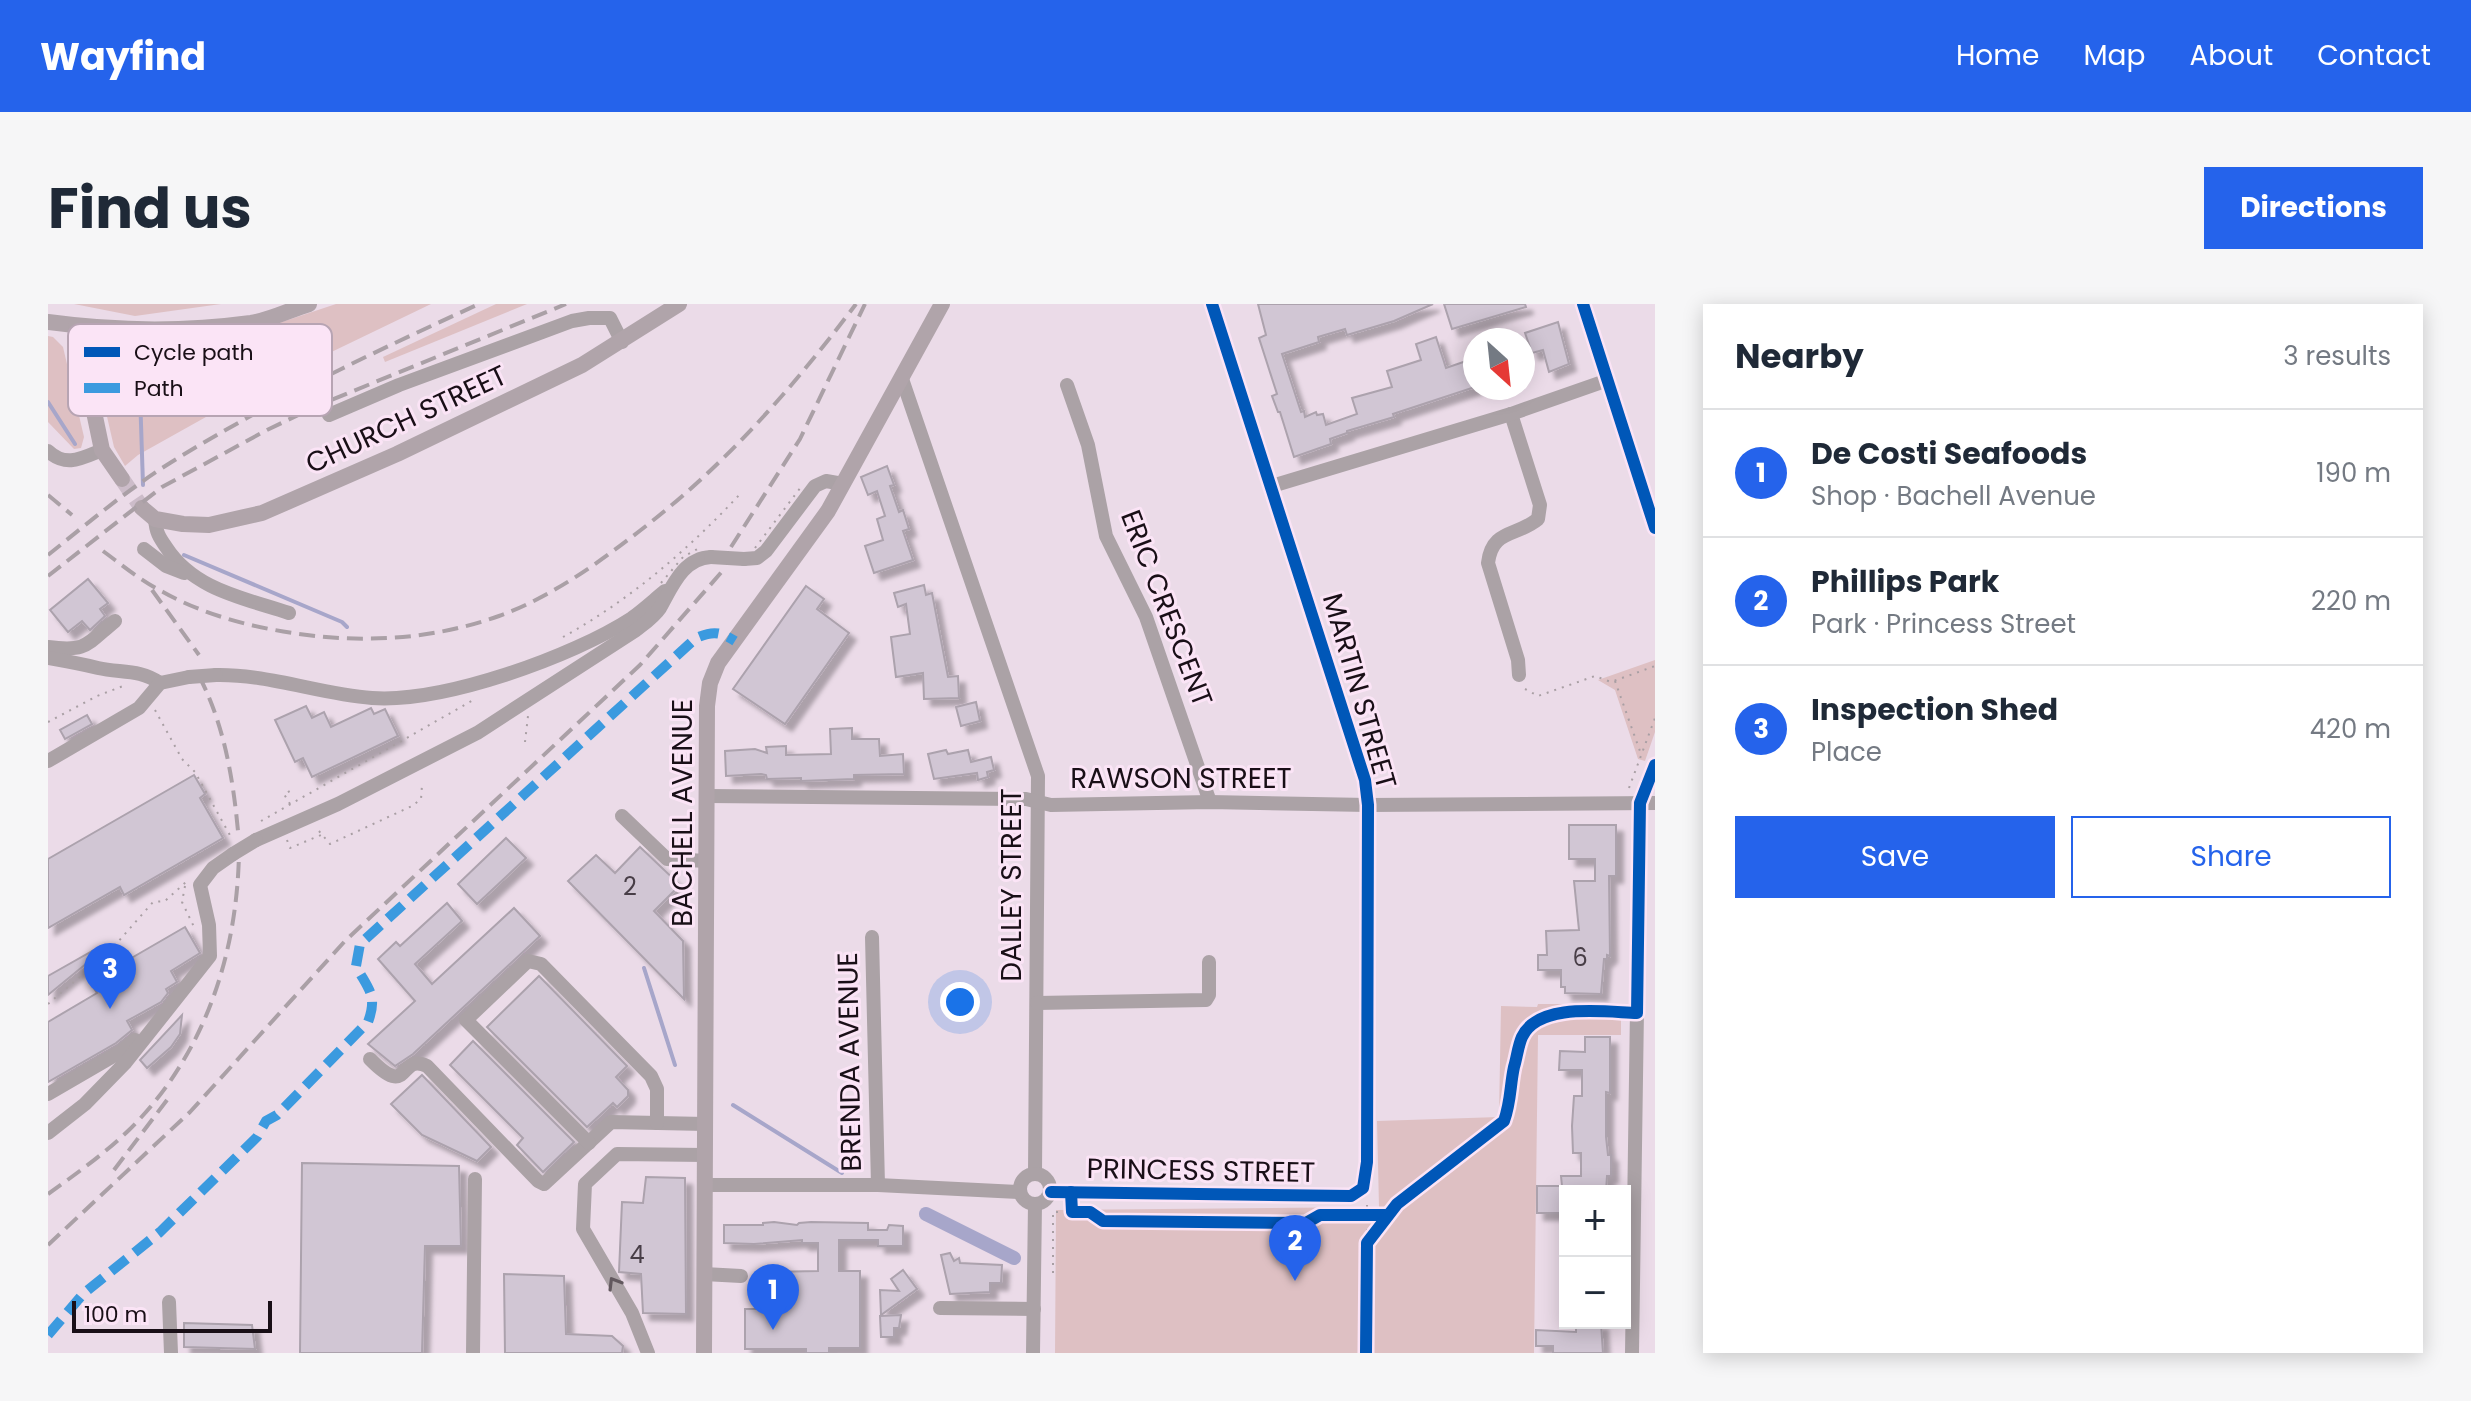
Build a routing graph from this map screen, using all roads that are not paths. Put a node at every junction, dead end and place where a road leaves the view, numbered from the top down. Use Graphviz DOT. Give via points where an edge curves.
graph roads {
  1 [pos="309,304"];
  2 [pos="679,304"];
  3 [pos="932,304"];
  4 [pos="942,304"];
  5 [pos="1212,304"];
  6 [pos="1583,304"];
  7 [pos="551,311"];
  8 [pos="48,322"];
  9 [pos="239,324"];
  10 [pos="68,325"];
  11 [pos="557,327"];
  12 [pos="924,335"];
  13 [pos="622,342"];
  14 [pos="902,379"];
  15 [pos="1608,380"];
  16 [pos="1067,385"];
  17 [pos="332,414"];
  18 [pos="1511,414"];
  19 [pos="95,416"];
  20 [pos="102,450"];
  21 [pos="48,451"];
  22 [pos="122,479"];
  23 [pos="843,484"];
  24 [pos="1272,486"];
  25 [pos="149,514"];
  26 [pos="1655,528"];
  27 [pos="144,549"];
  28 [pos="190,575"];
  29 [pos="665,586"];
  30 [pos="289,613"];
  31 [pos="115,621"];
  32 [pos="48,647"];
  33 [pos="48,658"];
  34 [pos="1519,675"];
  35 [pos="156,688"];
  36 [pos="48,761"];
  37 [pos="1655,765"];
  38 [pos="708,796"];
  39 [pos="1039,801"];
  40 [pos="1210,802"];
  41 [pos="1648,803"];
  42 [pos="1368,805"];
  43 [pos="622,816"];
  44 [pos="707,861"];
  45 [pos="872,937"];
  46 [pos="1209,962"];
  47 [pos="1037,1003"];
  48 [pos="153,1024"];
  49 [pos="370,1059"];
  50 [pos="48,1094"];
  51 [pos="657,1123"];
  52 [pos="705,1124"];
  53 [pos="48,1133"];
  54 [pos="589,1143"];
  55 [pos="705,1155"];
  56 [pos="1035,1173"];
  57 [pos="475,1179"];
  58 [pos="704,1185"];
  59 [pos="878,1185"];
  60 [pos="1020,1192"];
  61 [pos="1051,1192"];
  62 [pos="1357,1192"];
  63 [pos="1035,1204"];
  64 [pos="704,1274"];
  65 [pos="741,1276"];
  66 [pos="169,1302"];
  67 [pos="940,1308"];
  68 [pos="1034,1309"];
  69 [pos="171,1353"];
  70 [pos="473,1353"];
  71 [pos="648,1353"];
  72 [pos="704,1353"];
  73 [pos="1033,1353"];
  74 [pos="1632,1353"];
  1 -- 9 [label="main road"];
  2 -- 13 [label="main road, CHURCH STREET"];
  3 -- 12 [label="main road, BACHELL AVENUE"];
  4 -- 12 [label="main road, BACHELL AVENUE"];
  5 -- 24 [label="street, MARTIN STREET"];
  6 -- 15 [label="street"];
  7 -- 11 [label="street"];
  8 -- 10 [label="main road"];
  11 -- 13 [label="street" via="610,318"];
  11 -- 17 [label="street"];
  12 -- 14 [label="main road, BACHELL AVENUE"];
  13 -- 25 [label="main road, CHURCH STREET" via="397,454 262,513 209,525"];
  14 -- 23 [label="main road, BACHELL AVENUE"];
  14 -- 39 [label="street, DALLEY STREET" via="1038,776"];
  15 -- 18 [label="street"];
  15 -- 26 [label="street"];
  16 -- 40 [label="street, ERIC CRESCENT" via="1088,445 1106,536 1146,617"];
  18 -- 24 [label="street"];
  18 -- 34 [label="street" via="1540,505 1538,519 1500,537 1490,549 1488,563"];
  19 -- 20 [label="main road"];
  20 -- 21 [label="street" via="75,462 56,459"];
  20 -- 22 [label="main road"];
  23 -- 29 [label="street, bridge" via="826,481 815,486 757,558 710,552"];
  23 -- 38 [label="main road, BACHELL AVENUE" via="713,673 708,695"];
  24 -- 42 [label="street, MARTIN STREET" via="1365,780"];
  25 -- 28 [label="street" via="169,553"];
  27 -- 28 [label="street"];
  28 -- 30 [label="street" via="215,589"];
  29 -- 35 [label="street, bridge" via="632,617 557,655 436,694 371,698 271,678 216,675"];
  29 -- 48 [label="street, bridge" via="659,610 636,630 477,733 346,800 255,833 233,848 200,885 210,956"];
  31 -- 32 [label="street" via="83,648"];
  33 -- 35 [label="street" via="141,672"];
  35 -- 36 [label="street" via="139,708"];
  37 -- 41 [label="street"];
  38 -- 39 [label="street, RAWSON STREET"];
  38 -- 44 [label="main road, BACHELL AVENUE"];
  39 -- 40 [label="street, RAWSON STREET"];
  39 -- 47 [label="street, DALLEY STREET"];
  40 -- 42 [label="street, RAWSON STREET"];
  41 -- 42 [label="street, RAWSON STREET"];
  41 -- 74 [label="street"];
  42 -- 62 [label="street, MARTIN STREET" via="1367,1162"];
  43 -- 44 [label="street" via="667,859"];
  44 -- 52 [label="main road, BACHELL AVENUE"];
  45 -- 59 [label="street, BRENDA AVENUE"];
  46 -- 47 [label="street" via="1206,1000"];
  47 -- 56 [label="street, DALLEY STREET"];
  48 -- 50 [label="street" via="122,1051"];
  48 -- 53 [label="street" via="126,1062"];
  49 -- 54 [label="street" via="392,1078 413,1064 427,1066 544,1184"];
  51 -- 52 [label="street"];
  51 -- 54 [label="street" via="611,1122"];
  51 -- 54 [label="street" via="657,1089 651,1076 541,964 528,961 466,1020"];
  52 -- 55 [label="main road, BACHELL AVENUE"];
  55 -- 58 [label="main road, BACHELL AVENUE"];
  71 -- 55 [label="street, one-way" via="632,1313 583,1229 585,1184 617,1154"];
  56 -- 60 [label="street" via="1023,1179"];
  56 -- 61 [label="street" via="1048,1179"];
  57 -- 70 [label="street"];
  58 -- 59 [label="street"];
  58 -- 64 [label="main road, BACHELL AVENUE"];
  59 -- 60 [label="street"];
  60 -- 63 [label="street"];
  61 -- 62 [label="street, PRINCESS STREET"];
  61 -- 63 [label="street"];
  63 -- 68 [label="street"];
  64 -- 65 [label="street"];
  64 -- 72 [label="main road, BACHELL AVENUE"];
  66 -- 69 [label="street"];
  67 -- 68 [label="street"];
  68 -- 73 [label="street"];
}
